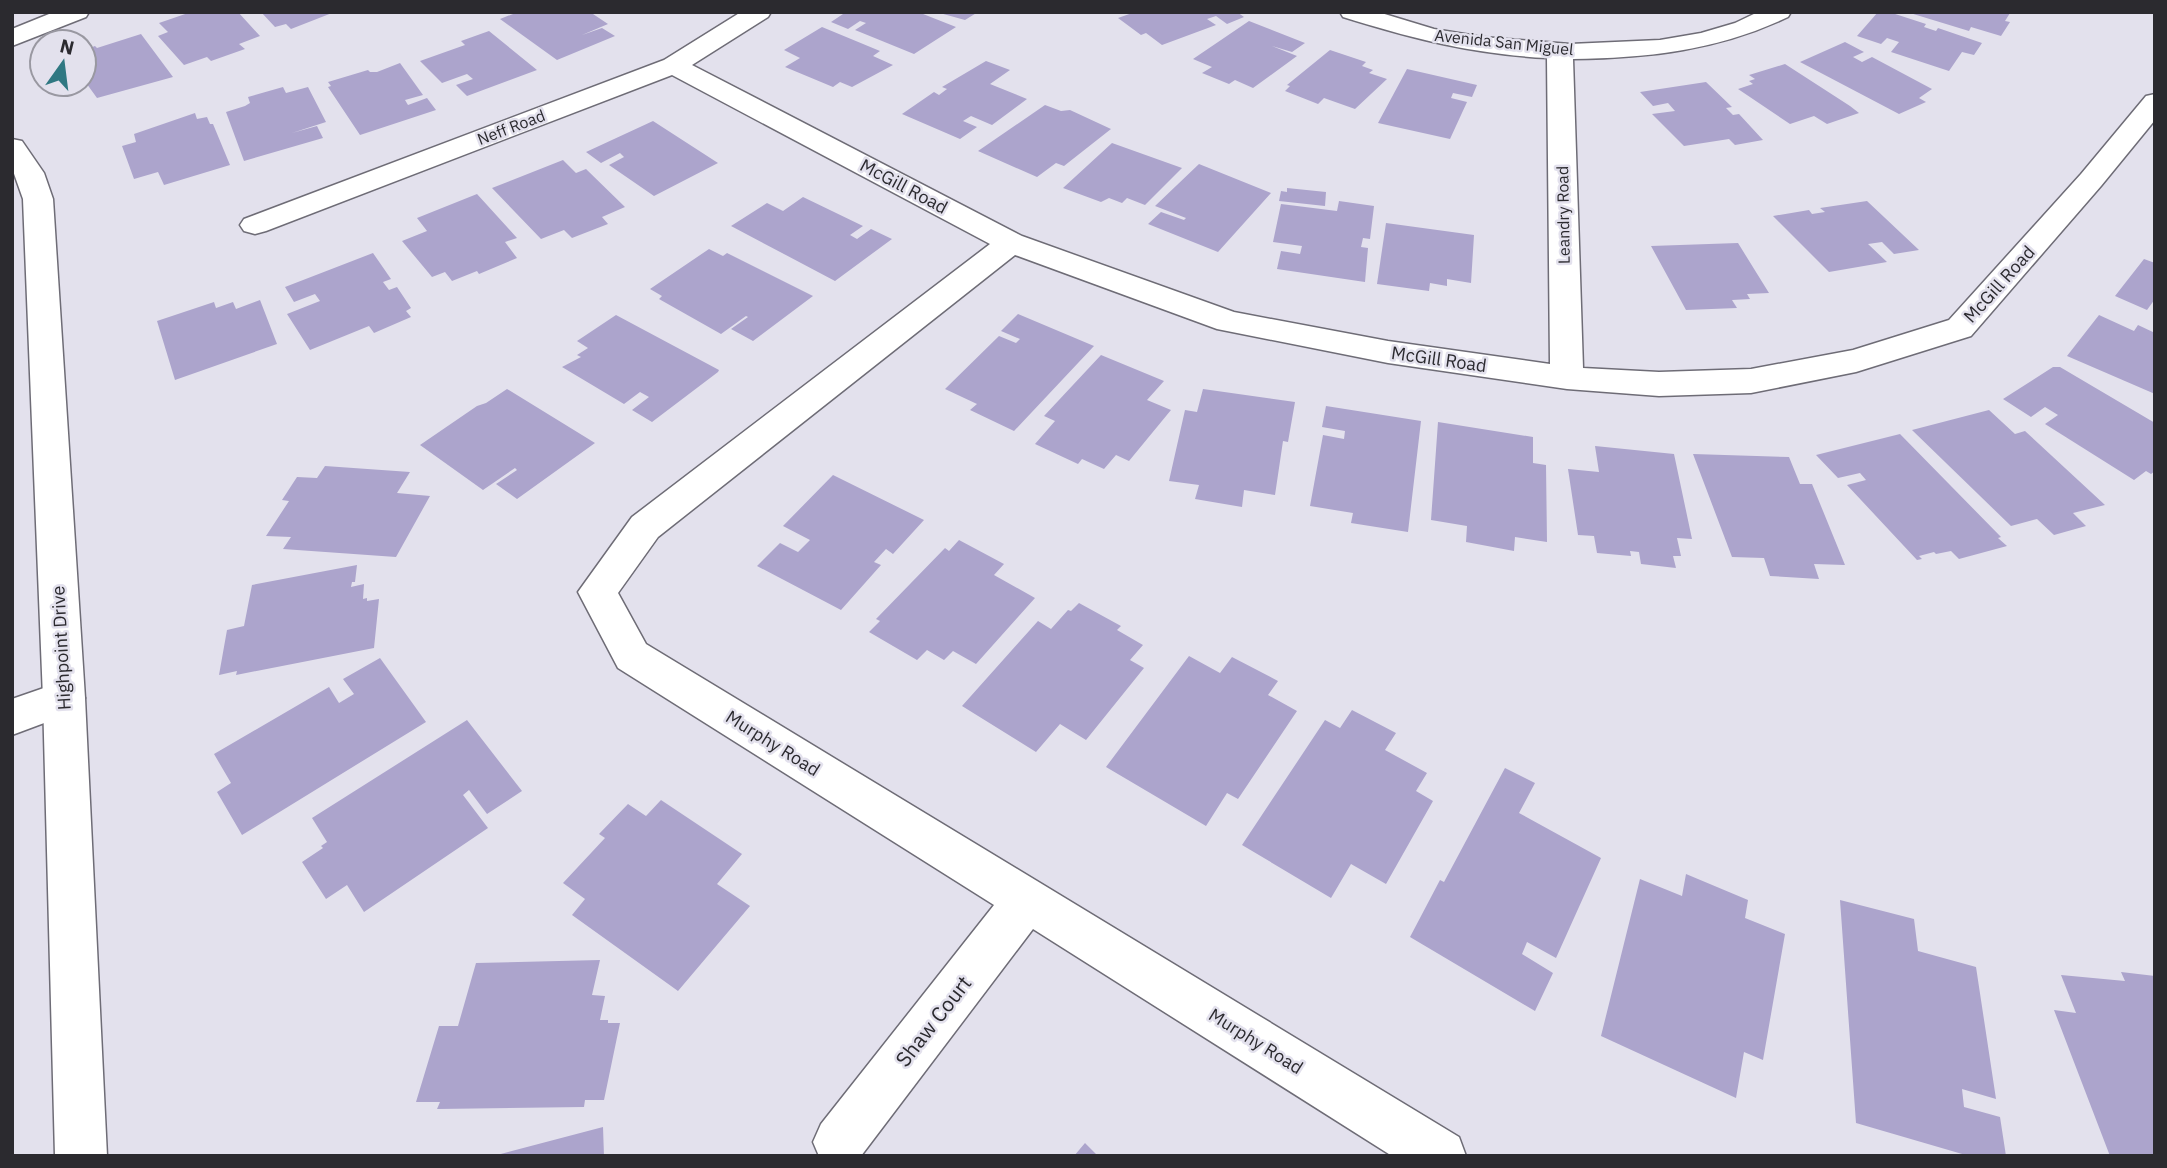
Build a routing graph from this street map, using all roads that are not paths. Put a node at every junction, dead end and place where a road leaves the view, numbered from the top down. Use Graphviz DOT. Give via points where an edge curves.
graph roads {
  1 [pos="77,12"];
  2 [pos="759,12"];
  3 [pos="1352,12"];
  4 [pos="1779,12"];
  5 [pos="12,38"];
  6 [pos="1560,51"];
  7 [pos="673,65"];
  8 [pos="2155,102"];
  9 [pos="12,147"];
  10 [pos="255,225"];
  11 [pos="1011,243"];
  12 [pos="1567,378"];
  13 [pos="64,698"];
  14 [pos="12,718"];
  15 [pos="1028,900"];
  16 [pos="839,1142"];
  17 [pos="81,1156"];
  18 [pos="1440,1156"];
  1 -- 5 [label="street"];
  2 -- 7 [label="street, Neff Road"];
  3 -- 6 [label="street, Avenida San Miguel" via="1443,39"];
  4 -- 6 [label="street, Avenida San Miguel" via="1718,38 1638,49"];
  6 -- 12 [label="street, Leandry Road"];
  7 -- 10 [label="street, Neff Road"];
  7 -- 11 [label="street, McGill Road"];
  8 -- 12 [label="street, McGill Road" via="1960,328 1856,361 1751,381 1659,384"];
  9 -- 13 [label="street, Highpoint Drive" via="30,173 38,199"];
  11 -- 12 [label="street, McGill Road" via="1228,322 1388,352"];
  11 -- 15 [label="street, Murphy Road" via="645,527 597,592 632,656"];
  13 -- 14 [label="street"];
  13 -- 17 [label="street, Highpoint Drive"];
  15 -- 16 [label="street, Shaw Court"];
  15 -- 18 [label="street, Murphy Road"];
}
